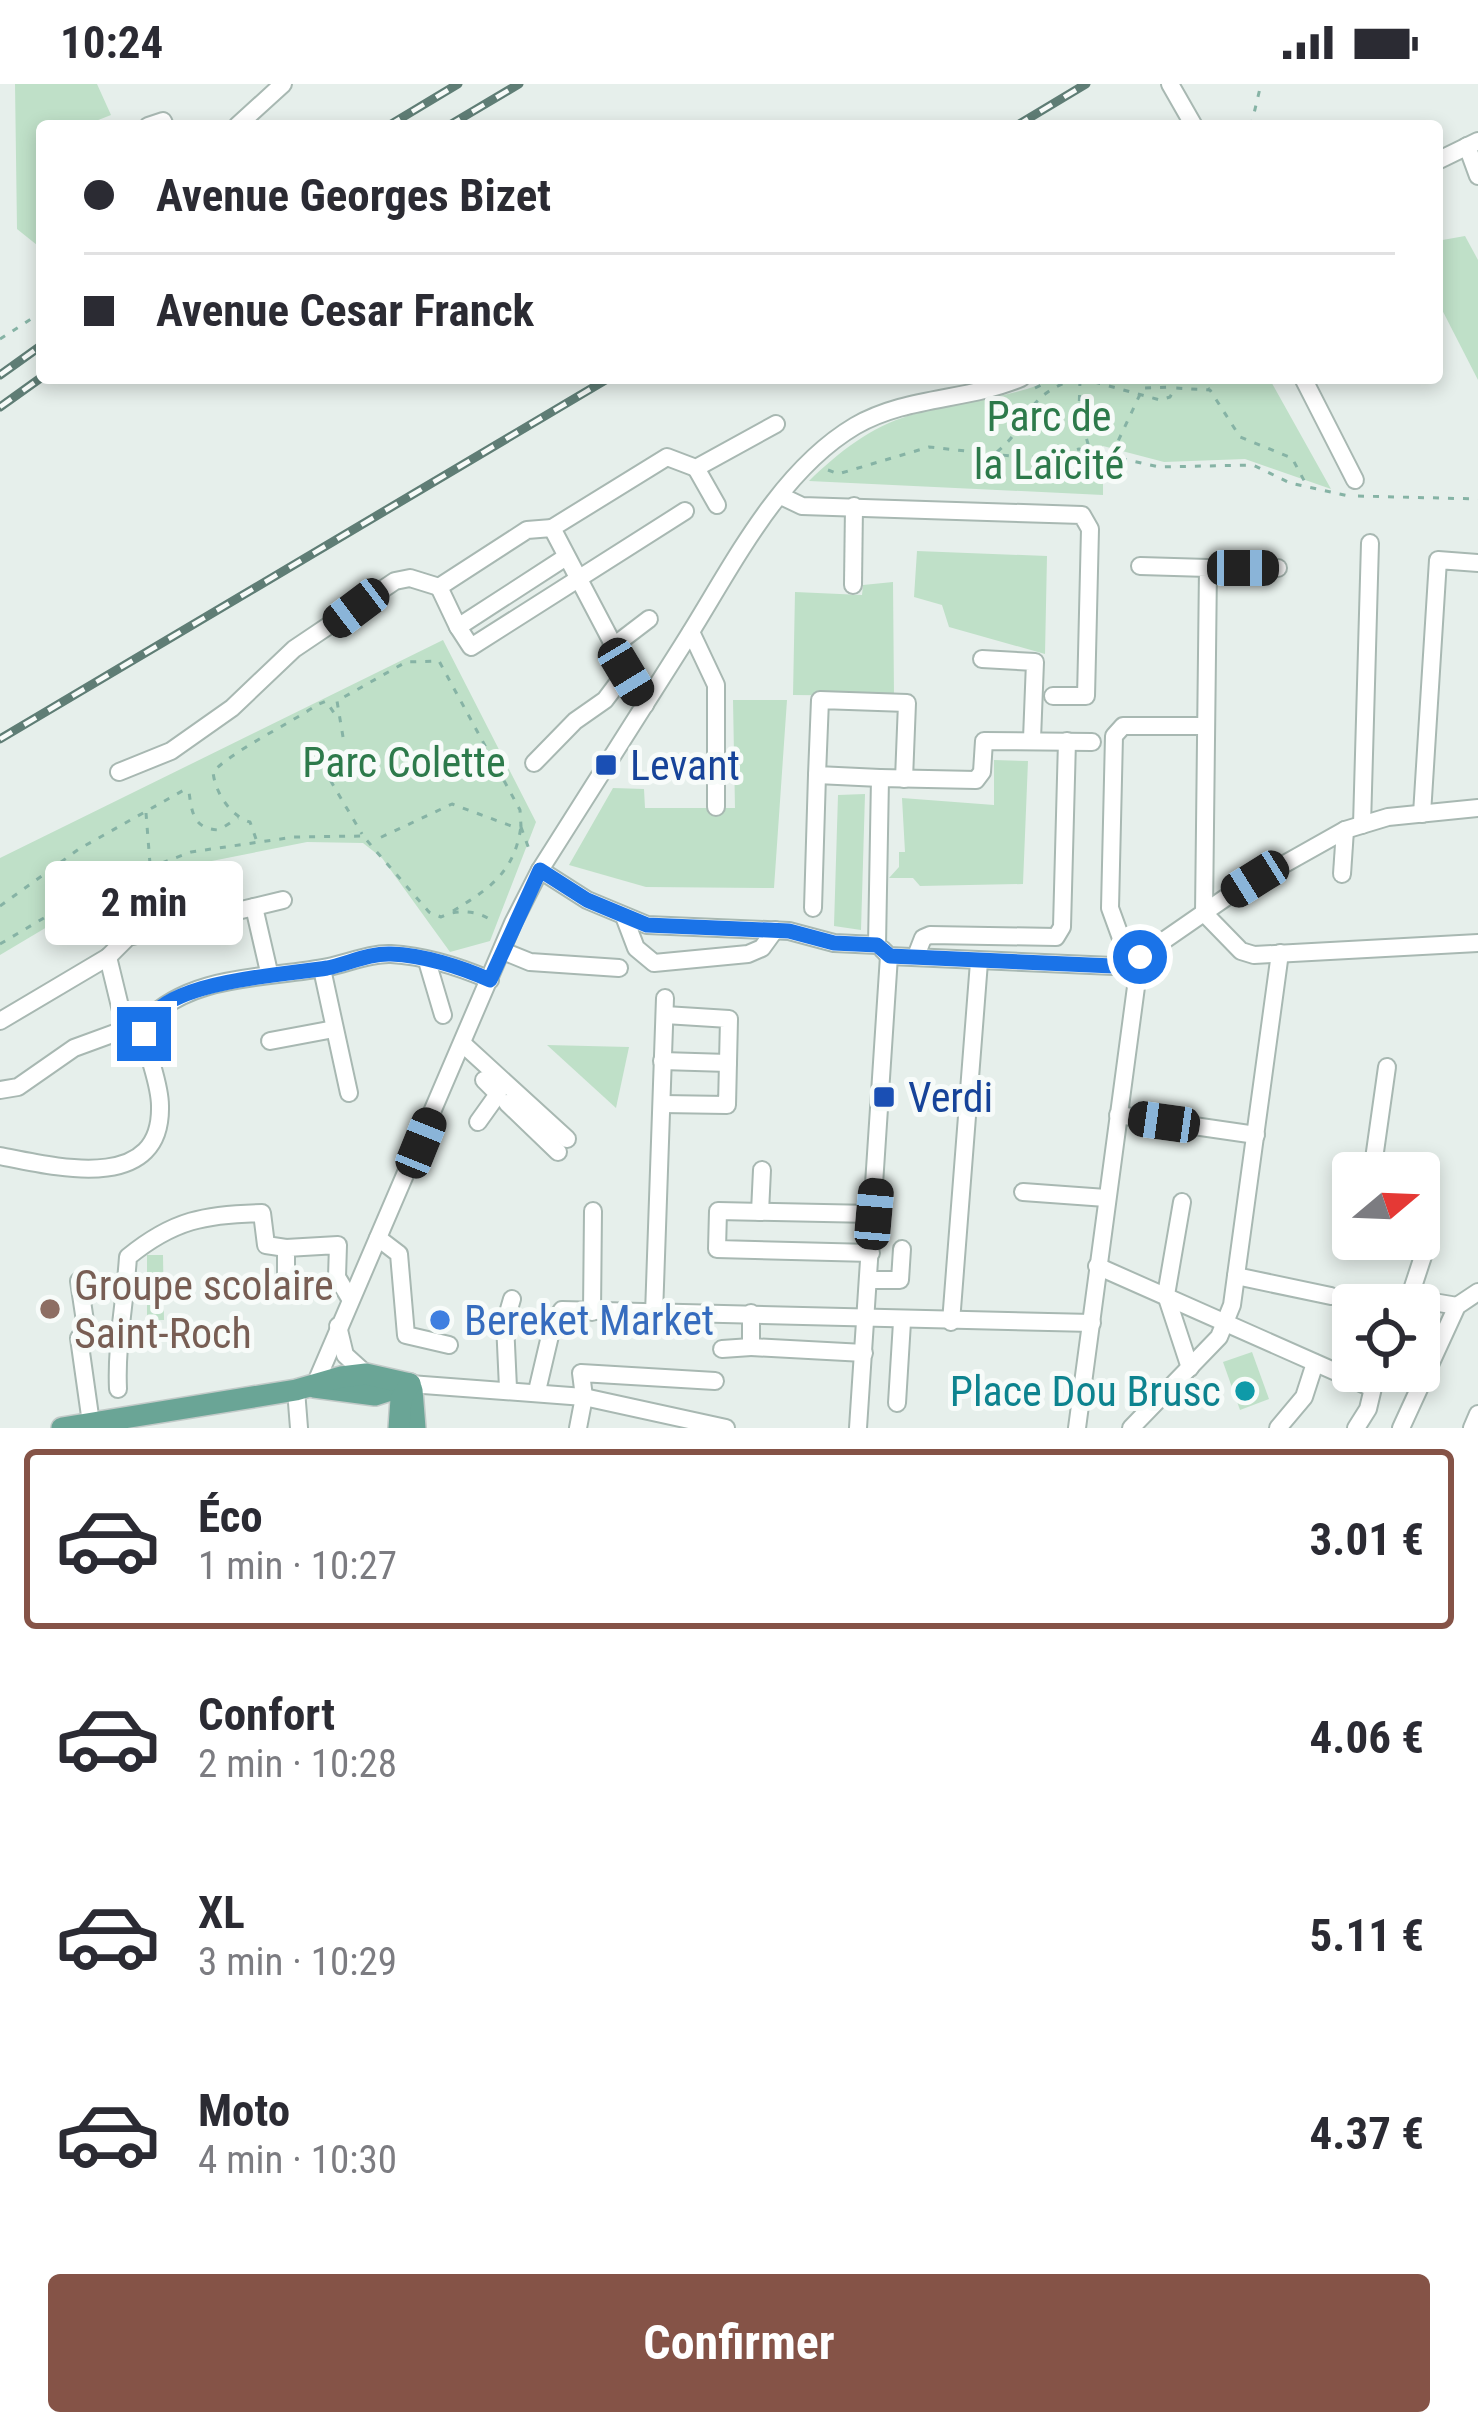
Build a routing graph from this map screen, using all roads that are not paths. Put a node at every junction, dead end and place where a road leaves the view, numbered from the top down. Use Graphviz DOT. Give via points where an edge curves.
graph roads {
  1 [pos="283,84"];
  2 [pos="1170,84"];
  3 [pos="244,120"];
  4 [pos="1191,120"];
  5 [pos="1473,143"];
  6 [pos="1443,158"];
  7 [pos="1478,176"];
  8 [pos="1005,384"];
  9 [pos="1306,384"];
  10 [pos="776,424"];
  11 [pos="697,468"];
  12 [pos="1355,480"];
  13 [pos="781,496"];
  14 [pos="717,505"];
  15 [pos="854,506"];
  16 [pos="685,511"];
  17 [pos="552,528"];
  18 [pos="1370,543"];
  19 [pos="566,557"];
  20 [pos="1478,563"];
  21 [pos="1140,566"];
  22 [pos="1208,568"];
  23 [pos="1278,568"];
  24 [pos="576,577"];
  25 [pos="854,585"];
  26 [pos="439,587"];
  27 [pos="649,619"];
  28 [pos="458,627"];
  29 [pos="691,632"];
  30 [pos="611,648"];
  31 [pos="982,659"];
  32 [pos="626,672"];
  33 [pos="1053,696"];
  34 [pos="645,705"];
  35 [pos="1206,726"];
  36 [pos="1032,739"];
  37 [pos="1067,741"];
  38 [pos="1092,742"];
  39 [pos="534,763"];
  40 [pos="118,772"];
  41 [pos="817,775"];
  42 [pos="880,778"];
  43 [pos="904,779"];
  44 [pos="716,807"];
  45 [pos="1478,808"];
  46 [pos="1422,814"];
  47 [pos="1354,827"];
  48 [pos="540,870"];
  49 [pos="1342,874"];
  50 [pos="98,898"];
  51 [pos="283,900"];
  52 [pos="254,907"];
  53 [pos="813,908"];
  54 [pos="1204,913"];
  55 [pos="625,919"];
  56 [pos="775,930"];
  57 [pos="122,941"];
  58 [pos="505,944"];
  59 [pos="1478,944"];
  60 [pos="883,950"];
  61 [pos="1280,953"];
  62 [pos="916,956"];
  63 [pos="108,957"];
  64 [pos="427,961"];
  65 [pos="979,962"];
  66 [pos="1138,962"];
  67 [pos="619,968"];
  68 [pos="322,969"];
  69 [pos="269,972"];
  70 [pos="490,980"];
  71 [pos="443,1015"];
  72 [pos="0,1021"];
  73 [pos="145,1022"];
  74 [pos="125,1027"];
  75 [pos="334,1029"];
  76 [pos="270,1041"];
  77 [pos="460,1049"];
  78 [pos="662,1061"];
  79 [pos="728,1064"];
  80 [pos="1387,1067"];
  81 [pos="0,1090"];
  82 [pos="349,1093"];
  83 [pos="498,1094"];
  84 [pos="662,1104"];
  85 [pos="1118,1115"];
  86 [pos="478,1122"];
  87 [pos="1256,1136"];
  88 [pos="1375,1152"];
  89 [pos="0,1156"];
  90 [pos="762,1170"];
  91 [pos="1022,1192"];
  92 [pos="1106,1198"];
  93 [pos="1182,1202"];
  94 [pos="593,1211"];
  95 [pos="760,1212"];
  96 [pos="874,1214"];
  97 [pos="378,1238"];
  98 [pos="286,1248"];
  99 [pos="902,1250"];
  100 [pos="871,1253"];
  101 [pos="1097,1266"];
  102 [pos="1236,1276"];
  103 [pos="869,1280"];
  104 [pos="80,1281"];
  105 [pos="259,1285"];
  106 [pos="286,1286"];
  107 [pos="328,1286"];
  108 [pos="1477,1292"];
  109 [pos="1166,1295"];
  110 [pos="1331,1296"];
  111 [pos="349,1297"];
  112 [pos="512,1299"];
  113 [pos="1440,1303"];
  114 [pos="1457,1306"];
  115 [pos="592,1312"];
  116 [pos="751,1313"];
  117 [pos="654,1314"];
  118 [pos="338,1319"];
  119 [pos="867,1322"];
  120 [pos="902,1322"];
  121 [pos="951,1322"];
  122 [pos="1092,1323"];
  123 [pos="1225,1323"];
  124 [pos="449,1345"];
  125 [pos="751,1347"];
  126 [pos="722,1349"];
  127 [pos="864,1353"];
  128 [pos="1315,1363"];
  129 [pos="1190,1368"];
  130 [pos="1332,1368"];
  131 [pos="366,1374"];
  132 [pos="715,1381"];
  133 [pos="410,1384"];
  134 [pos="508,1388"];
  135 [pos="118,1389"];
  136 [pos="305,1389"];
  137 [pos="537,1391"];
  138 [pos="1371,1392"];
  139 [pos="584,1397"];
  140 [pos="896,1403"];
  141 [pos="1478,1414"];
  142 [pos="171,1419"];
  143 [pos="91,1423"];
  144 [pos="1136,1426"];
  145 [pos="62,1428"];
  146 [pos="299,1428"];
  147 [pos="399,1428"];
  148 [pos="415,1428"];
  149 [pos="578,1428"];
  150 [pos="726,1428"];
  151 [pos="858,1428"];
  152 [pos="1077,1428"];
  153 [pos="1278,1428"];
  154 [pos="1357,1428"];
  155 [pos="1401,1428"];
  156 [pos="1472,1428"];
  1 -- 3 [label="street"];
  2 -- 4 [label="street"];
  5 -- 6 [label="street"];
  5 -- 7 [label="street"];
  8 -- 13 [label="street" via="916,402 858,424 808,462"];
  9 -- 12 [label="street"];
  10 -- 11 [label="street"];
  11 -- 14 [label="street"];
  11 -- 17 [label="street" via="668,457"];
  13 -- 15 [label="street" via="802,506"];
  13 -- 29 [label="street"];
  15 -- 25 [label="street"];
  15 -- 33 [label="street" via="1082,515 1090,529 1086,696"];
  16 -- 24 [label="street"];
  17 -- 19 [label="street"];
  17 -- 26 [label="street" via="527,530"];
  18 -- 47 [label="street"];
  19 -- 24 [label="street"];
  19 -- 28 [label="street"];
  20 -- 46 [label="street" via="1438,560"];
  21 -- 22 [label="street"];
  22 -- 23 [label="street"];
  22 -- 35 [label="street"];
  24 -- 28 [label="street" via="472,647"];
  24 -- 30 [label="street"];
  26 -- 28 [label="street"];
  26 -- 40 [label="street" via="394,580 294,649 171,751"];
  27 -- 30 [label="street"];
  29 -- 34 [label="street"];
  29 -- 44 [label="street" via="716,685"];
  30 -- 32 [label="street"];
  31 -- 36 [label="street" via="1035,662"];
  32 -- 34 [label="street"];
  32 -- 39 [label="street"];
  34 -- 48 [label="street"];
  35 -- 54 [label="street"];
  35 -- 66 [label="street" via="1123,726 1114,736 1110,908"];
  36 -- 37 [label="street"];
  36 -- 43 [label="street" via="984,741 976,780"];
  37 -- 38 [label="street"];
  37 -- 62 [label="street" via="1056,937 930,935"];
  41 -- 42 [label="street"];
  41 -- 43 [label="street" via="820,700 907,703"];
  41 -- 53 [label="street"];
  42 -- 43 [label="street"];
  42 -- 60 [label="street"];
  45 -- 46 [label="street"];
  46 -- 47 [label="street"];
  47 -- 49 [label="street"];
  47 -- 54 [label="street"];
  48 -- 55 [label="street"];
  48 -- 58 [label="street"];
  50 -- 57 [label="street"];
  51 -- 52 [label="street"];
  52 -- 57 [label="street"];
  52 -- 69 [label="street"];
  54 -- 61 [label="street" via="1241,951"];
  54 -- 66 [label="street"];
  55 -- 56 [label="street"];
  55 -- 56 [label="street" via="636,948 654,963 748,954"];
  56 -- 60 [label="street"];
  57 -- 63 [label="street"];
  58 -- 67 [label="street" via="530,962"];
  58 -- 70 [label="street"];
  59 -- 61 [label="street"];
  60 -- 62 [label="street"];
  60 -- 96 [label="street"];
  61 -- 87 [label="street"];
  62 -- 65 [label="street"];
  63 -- 72 [label="street"];
  63 -- 74 [label="street"];
  64 -- 68 [label="street" via="388,954"];
  64 -- 70 [label="street"];
  64 -- 71 [label="street"];
  65 -- 66 [label="street"];
  65 -- 121 [label="street"];
  66 -- 85 [label="street"];
  68 -- 69 [label="street"];
  68 -- 75 [label="street"];
  69 -- 73 [label="street" via="197,992"];
  70 -- 77 [label="street"];
  73 -- 74 [label="street"];
  73 -- 89 [label="street" via="160,1110 147,1152 101,1168"];
  74 -- 81 [label="street"];
  75 -- 76 [label="street"];
  75 -- 82 [label="street"];
  77 -- 83 [label="street"];
  77 -- 83 [label="street" via="563,1146"];
  77 -- 97 [label="street"];
  78 -- 79 [label="street"];
  78 -- 79 [label="street" via="665,1007 728,1019"];
  78 -- 84 [label="street"];
  79 -- 84 [label="street" via="727,1105"];
  80 -- 88 [label="street"];
  83 -- 86 [label="street"];
  84 -- 117 [label="street"];
  85 -- 87 [label="street"];
  85 -- 92 [label="street"];
  87 -- 102 [label="street"];
  90 -- 95 [label="street"];
  91 -- 92 [label="street"];
  92 -- 101 [label="street"];
  93 -- 109 [label="street"];
  94 -- 115 [label="street"];
  95 -- 96 [label="street"];
  95 -- 100 [label="street" via="718,1211 717,1249"];
  96 -- 100 [label="street"];
  97 -- 111 [label="street"];
  97 -- 124 [label="street" via="399,1254 406,1335"];
  98 -- 106 [label="street"];
  98 -- 111 [label="street" via="338,1245 337,1277"];
  98 -- 135 [label="street" via="266,1245 262,1213 202,1214 148,1240 128,1257"];
  99 -- 103 [label="street" via="900,1280"];
  100 -- 103 [label="street"];
  101 -- 109 [label="street"];
  101 -- 122 [label="street"];
  102 -- 110 [label="street"];
  102 -- 123 [label="street"];
  103 -- 119 [label="street"];
  104 -- 143 [label="street"];
  105 -- 106 [label="street"];
  106 -- 107 [label="street"];
  108 -- 114 [label="street"];
  109 -- 123 [label="street"];
  109 -- 129 [label="street"];
  111 -- 118 [label="street"];
  112 -- 134 [label="street"];
  113 -- 114 [label="street"];
  114 -- 155 [label="street"];
  115 -- 117 [label="street"];
  115 -- 137 [label="street" via="562,1310"];
  116 -- 117 [label="street"];
  116 -- 119 [label="street"];
  116 -- 125 [label="street"];
  118 -- 131 [label="street" via="345,1355"];
  118 -- 136 [label="street"];
  119 -- 120 [label="street"];
  119 -- 127 [label="street"];
  120 -- 121 [label="street"];
  120 -- 140 [label="street"];
  121 -- 122 [label="street"];
  122 -- 152 [label="street"];
  123 -- 128 [label="street"];
  123 -- 129 [label="street"];
  125 -- 126 [label="street"];
  125 -- 127 [label="street"];
  127 -- 151 [label="street"];
  128 -- 130 [label="street"];
  128 -- 153 [label="street" via="1304,1396"];
  129 -- 144 [label="street"];
  131 -- 133 [label="main road"];
  131 -- 136 [label="main road"];
  132 -- 139 [label="street" via="581,1373"];
  133 -- 134 [label="street"];
  133 -- 136 [label="main road" via="375,1395"];
  133 -- 147 [label="main road"];
  133 -- 148 [label="main road"];
  134 -- 137 [label="street"];
  136 -- 142 [label="main road"];
  136 -- 146 [label="street"];
  137 -- 139 [label="street"];
  138 -- 154 [label="street"];
  139 -- 149 [label="street"];
  139 -- 150 [label="street"];
  141 -- 156 [label="street"];
  142 -- 143 [label="main road"];
  143 -- 145 [label="main road"];
}
